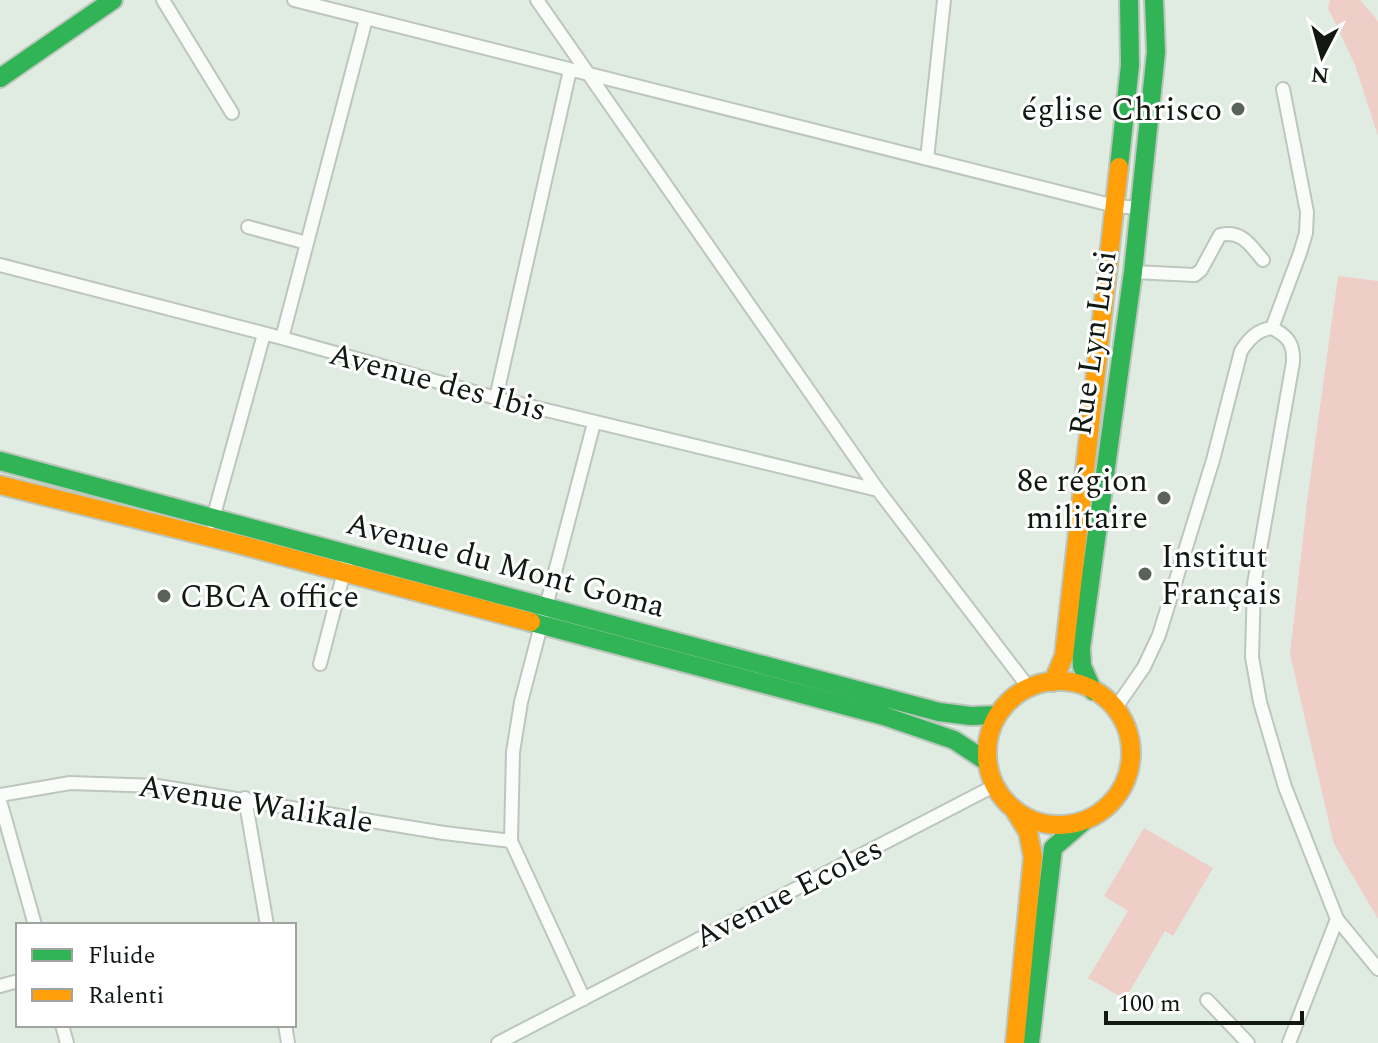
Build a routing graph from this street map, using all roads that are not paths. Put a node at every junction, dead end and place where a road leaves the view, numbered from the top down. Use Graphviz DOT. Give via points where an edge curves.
graph roads {
  1 [pos="113,0"];
  2 [pos="163,0"];
  3 [pos="294,0"];
  4 [pos="537,0"];
  5 [pos="944,0"];
  6 [pos="1129,0"];
  7 [pos="1154,0"];
  8 [pos="366,19"];
  9 [pos="570,70"];
  10 [pos="589,76"];
  11 [pos="0,78"];
  12 [pos="1283,89"];
  13 [pos="232,113"];
  14 [pos="927,159"];
  15 [pos="1115,206"];
  16 [pos="1139,208"];
  17 [pos="248,227"];
  18 [pos="307,243"];
  19 [pos="1263,260"];
  20 [pos="0,265"];
  21 [pos="1133,272"];
  22 [pos="1272,328"];
  23 [pos="264,334"];
  24 [pos="282,338"];
  25 [pos="496,398"];
  26 [pos="594,423"];
  27 [pos="0,461"];
  28 [pos="0,485"];
  29 [pos="878,490"];
  30 [pos="214,516"];
  31 [pos="208,536"];
  32 [pos="349,553"];
  33 [pos="344,573"];
  34 [pos="437,576"];
  35 [pos="431,596"];
  36 [pos="547,606"];
  37 [pos="541,626"];
  38 [pos="643,632"];
  39 [pos="638,651"];
  40 [pos="320,664"];
  41 [pos="1053,682"];
  42 [pos="1029,688"];
  43 [pos="1093,691"];
  44 [pos="1115,709"];
  45 [pos="997,715"];
  46 [pos="986,761"];
  47 [pos="994,786"];
  48 [pos="0,795"];
  49 [pos="245,798"];
  50 [pos="0,801"];
  51 [pos="1015,811"];
  52 [pos="1084,821"];
  53 [pos="511,841"];
  54 [pos="1337,919"];
  55 [pos="34,923"];
  56 [pos="267,923"];
  57 [pos="1378,969"];
  58 [pos="584,999"];
  59 [pos="1207,1000"];
  60 [pos="498,1043"];
  61 [pos="1015,1043"];
  62 [pos="1030,1043"];
  63 [pos="1248,1043"];
  64 [pos="1289,1043"];
  1 -- 11 [label="main road"];
  2 -- 13 [label="street"];
  3 -- 8 [label="street"];
  4 -- 10 [label="street"];
  5 -- 14 [label="street"];
  6 -- 15 [label="main road, Rue Lyn Lusi" via="1130,65"];
  7 -- 16 [label="main road, Rue Lyn Lusi" via="1156,52"];
  8 -- 9 [label="street"];
  8 -- 18 [label="street"];
  9 -- 10 [label="street"];
  9 -- 25 [label="street"];
  10 -- 14 [label="street"];
  10 -- 29 [label="street"];
  12 -- 22 [label="street" via="1307,212 1306,233"];
  14 -- 15 [label="street"];
  15 -- 16 [label="street"];
  15 -- 41 [label="main road, Rue Lyn Lusi" via="1064,656"];
  16 -- 21 [label="main road, Rue Lyn Lusi"];
  17 -- 18 [label="street"];
  18 -- 24 [label="street"];
  19 -- 21 [label="street" via="1241,235 1231,233 1220,235 1195,275"];
  20 -- 23 [label="street, Avenue des Ibis"];
  21 -- 43 [label="main road, Rue Lyn Lusi" via="1082,635 1082,666"];
  22 -- 44 [label="street" via="1262,329 1241,351 1159,635"];
  22 -- 54 [label="street" via="1294,349 1254,584 1252,657 1285,787"];
  23 -- 24 [label="street, Avenue des Ibis"];
  23 -- 30 [label="street"];
  24 -- 25 [label="street, Avenue des Ibis"];
  25 -- 26 [label="street, Avenue des Ibis"];
  26 -- 29 [label="street, Avenue des Ibis"];
  26 -- 36 [label="street"];
  27 -- 30 [label="main road, Avenue du Mont Goma"];
  28 -- 31 [label="main road"];
  29 -- 42 [label="street"];
  30 -- 31 [label="street"];
  30 -- 32 [label="main road, Avenue du Mont Goma"];
  31 -- 33 [label="main road"];
  32 -- 33 [label="street"];
  32 -- 34 [label="main road, Avenue du Mont Goma"];
  33 -- 35 [label="main road"];
  33 -- 40 [label="street"];
  34 -- 35 [label="main road"];
  34 -- 36 [label="main road, Avenue du Mont Goma"];
  35 -- 37 [label="main road"];
  36 -- 37 [label="street"];
  36 -- 38 [label="main road, Avenue du Mont Goma"];
  37 -- 39 [label="main road"];
  37 -- 53 [label="street" via="514,740"];
  38 -- 39 [label="main road"];
  38 -- 45 [label="main road, Avenue du Mont Goma" via="939,712"];
  39 -- 46 [label="main road" via="884,716 954,740"];
  41 -- 42 [label="main road"];
  41 -- 43 [label="main road"];
  42 -- 45 [label="main road"];
  43 -- 44 [label="main road"];
  44 -- 52 [label="main road" via="1129,739 1128,773 1112,802"];
  45 -- 46 [label="main road"];
  46 -- 47 [label="main road"];
  47 -- 51 [label="main road"];
  47 -- 58 [label="street, Avenue Ecoles"];
  48 -- 49 [label="street, Avenue Walikale" via="103,782"];
  49 -- 53 [label="street, Avenue Walikale"];
  49 -- 56 [label="street"];
  50 -- 55 [label="street"];
  51 -- 52 [label="main road" via="1044,824"];
  51 -- 61 [label="main road" via="1033,843"];
  52 -- 62 [label="main road" via="1053,848"];
  53 -- 58 [label="street"];
  54 -- 57 [label="street"];
  54 -- 64 [label="street"];
  58 -- 60 [label="street, Avenue Ecoles"];
  59 -- 63 [label="street"];
}
